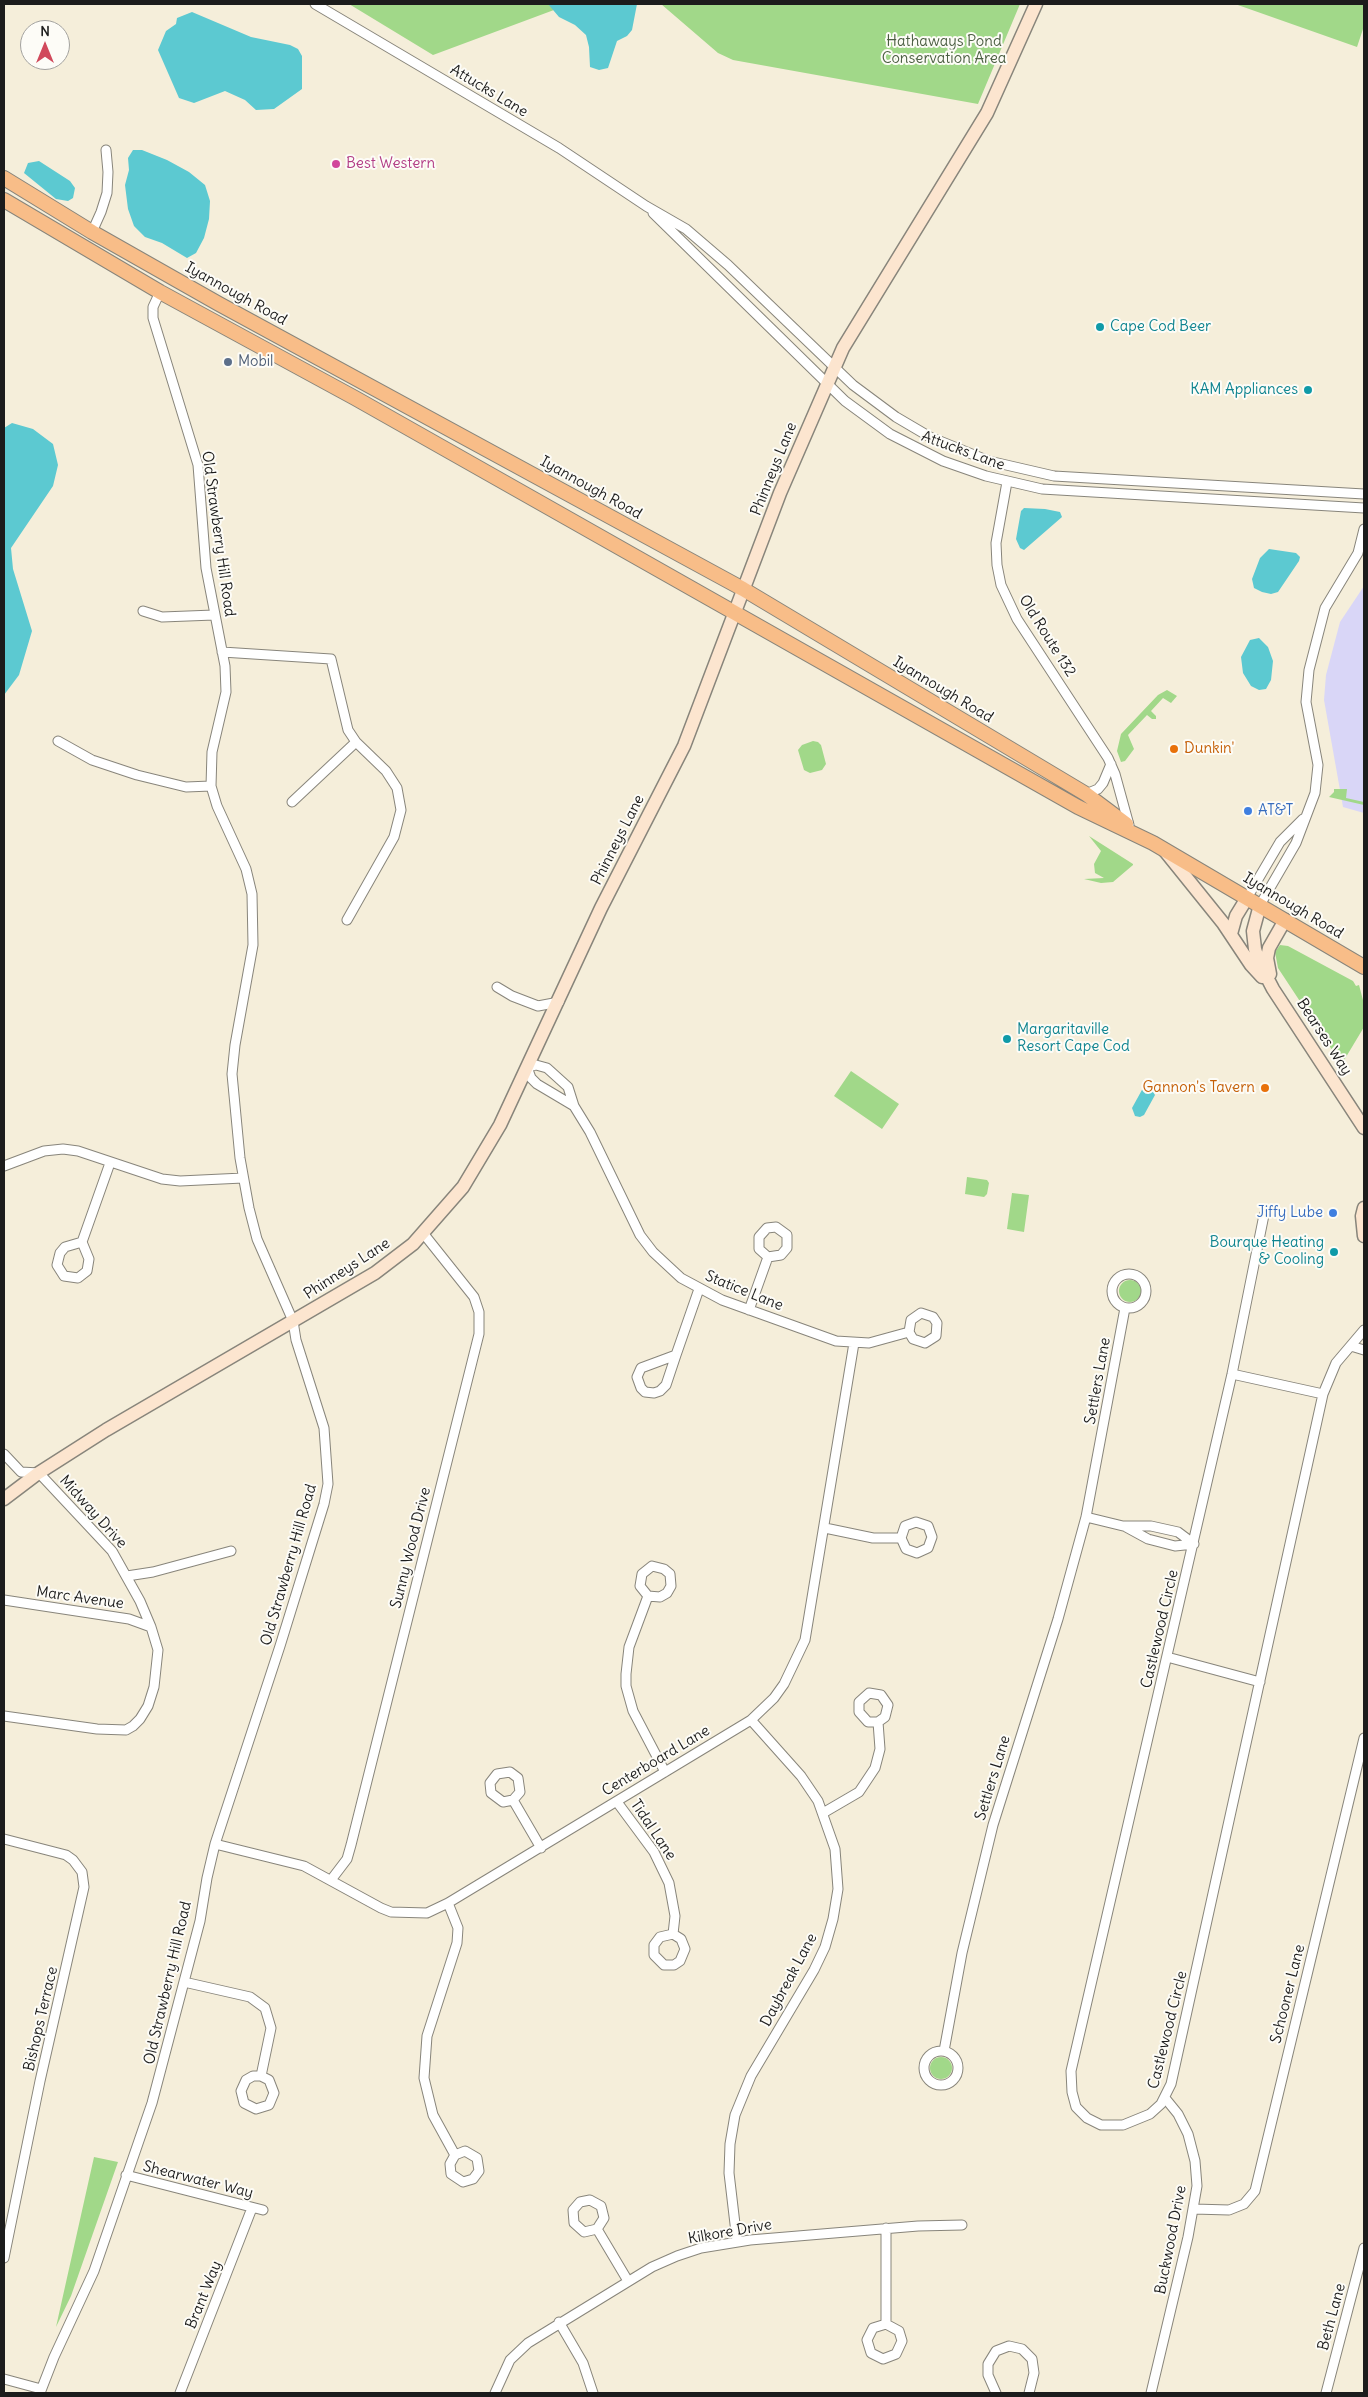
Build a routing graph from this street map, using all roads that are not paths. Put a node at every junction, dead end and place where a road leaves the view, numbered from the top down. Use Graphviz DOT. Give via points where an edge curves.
graph roads {
  1 [pos="315,4"];
  2 [pos="1036,4"];
  3 [pos="106,150"];
  4 [pos="4,178"];
  5 [pos="4,200"];
  6 [pos="646,206"];
  7 [pos="92,232"];
  8 [pos="160,292"];
  9 [pos="834,368"];
  10 [pos="826,385"];
  11 [pos="1007,482"];
  12 [pos="1364,494"];
  13 [pos="1364,508"];
  14 [pos="1364,529"];
  15 [pos="744,589"];
  16 [pos="143,611"];
  17 [pos="734,614"];
  18 [pos="214,615"];
  19 [pos="222,652"];
  20 [pos="58,740"];
  21 [pos="356,742"];
  22 [pos="1111,764"];
  23 [pos="211,786"];
  24 [pos="1086,794"];
  25 [pos="292,802"];
  26 [pos="1305,817"];
  27 [pos="1129,826"];
  28 [pos="1158,846"];
  29 [pos="1246,898"];
  30 [pos="1260,905"];
  31 [pos="347,920"];
  32 [pos="1285,920"];
  33 [pos="1231,934"];
  34 [pos="1364,967"];
  35 [pos="497,987"];
  36 [pos="1273,989"];
  37 [pos="559,1002"];
  38 [pos="527,1067"];
  39 [pos="574,1106"];
  40 [pos="1364,1128"];
  41 [pos="110,1162"];
  42 [pos="4,1166"];
  43 [pos="243,1178"];
  44 [pos="1364,1208"];
  45 [pos="1264,1215"];
  46 [pos="423,1234"];
  47 [pos="1364,1236"];
  48 [pos="82,1242"];
  49 [pos="768,1257"];
  50 [pos="699,1289"];
  51 [pos="1125,1308"];
  52 [pos="749,1310"];
  53 [pos="292,1321"];
  54 [pos="1364,1330"];
  55 [pos="909,1332"];
  56 [pos="854,1343"];
  57 [pos="1351,1346"];
  58 [pos="1364,1350"];
  59 [pos="676,1355"];
  60 [pos="1232,1374"];
  61 [pos="1323,1394"];
  62 [pos="4,1454"];
  63 [pos="40,1473"];
  64 [pos="4,1499"];
  65 [pos="1086,1517"];
  66 [pos="1123,1526"];
  67 [pos="825,1528"];
  68 [pos="901,1538"];
  69 [pos="1194,1544"];
  70 [pos="231,1551"];
  71 [pos="128,1576"];
  72 [pos="648,1596"];
  73 [pos="4,1600"];
  74 [pos="152,1627"];
  75 [pos="1167,1657"];
  76 [pos="1260,1682"];
  77 [pos="4,1716"];
  78 [pos="751,1720"];
  79 [pos="878,1722"];
  80 [pos="1364,1738"];
  81 [pos="665,1772"];
  82 [pos="513,1800"];
  83 [pos="616,1802"];
  84 [pos="823,1813"];
  85 [pos="4,1839"];
  86 [pos="215,1844"];
  87 [pos="541,1848"];
  88 [pos="331,1880"];
  89 [pos="448,1903"];
  90 [pos="673,1934"];
  91 [pos="184,1982"];
  92 [pos="944,2051"];
  93 [pos="261,2076"];
  94 [pos="1165,2098"];
  95 [pos="455,2155"];
  96 [pos="126,2175"];
  97 [pos="252,2208"];
  98 [pos="1194,2208"];
  99 [pos="263,2210"];
  100 [pos="962,2225"];
  101 [pos="886,2228"];
  102 [pos="597,2229"];
  103 [pos="737,2241"];
  104 [pos="1364,2248"];
  105 [pos="4,2258"];
  106 [pos="628,2281"];
  107 [pos="559,2322"];
  108 [pos="886,2324"];
  109 [pos="4,2379"];
  110 [pos="41,2391"];
  111 [pos="180,2393"];
  112 [pos="495,2393"];
  113 [pos="593,2393"];
  114 [pos="996,2393"];
  115 [pos="1029,2393"];
  116 [pos="1151,2393"];
  117 [pos="1326,2393"];
  1 -- 6 [label="street, Attucks Lane" via="559,148"];
  2 -- 9 [label="main road, Phinneys Lane" via="987,113 852,332"];
  3 -- 7 [label="street" via="107,193"];
  4 -- 7 [label="main road, Iyannough Road"];
  5 -- 8 [label="main road, Iyannough Road"];
  6 -- 9 [label="street, Attucks Lane" via="686,229 707,246"];
  6 -- 10 [label="street, Attucks Lane"];
  7 -- 15 [label="main road, Iyannough Road"];
  8 -- 17 [label="main road, Iyannough Road" via="355,398"];
  8 -- 18 [label="street, Old Strawberry Hill Road" via="153,307 153,318 198,465 206,568"];
  9 -- 10 [label="main road, Phinneys Lane"];
  9 -- 12 [label="street, Attucks Lane" via="911,427 968,454 1018,469 1074,478"];
  10 -- 11 [label="street, Attucks Lane" via="874,424 904,443 965,469"];
  10 -- 15 [label="main road, Phinneys Lane"];
  11 -- 13 [label="street, Attucks Lane" via="1060,491"];
  11 -- 22 [label="street, Old Route 132" via="996,543 1001,585 1017,619"];
  14 -- 26 [label="street, Bearses Way" via="1354,561 1325,608 1311,660 1306,702 1318,779"];
  15 -- 17 [label="main road, Phinneys Lane"];
  15 -- 24 [label="main road, Iyannough Road"];
  16 -- 18 [label="street" via="162,617"];
  17 -- 28 [label="main road, Iyannough Road" via="1078,807"];
  17 -- 37 [label="main road, Phinneys Lane" via="684,746 601,908"];
  18 -- 19 [label="street, Old Strawberry Hill Road"];
  19 -- 21 [label="street" via="331,659 344,722"];
  19 -- 23 [label="street, Old Strawberry Hill Road" via="226,692 212,752"];
  20 -- 23 [label="street" via="92,760 137,775 186,787"];
  21 -- 25 [label="street"];
  21 -- 31 [label="street" via="392,779 401,810 394,837"];
  22 -- 24 [label="street" via="1103,783"];
  22 -- 27 [label="street, Old Route 132"];
  23 -- 43 [label="street, Old Strawberry Hill Road" via="216,806 246,869 254,907 252,959 234,1045 232,1074"];
  24 -- 27 [label="main road, Iyannough Road"];
  26 -- 29 [label="street, Bearses Way" via="1280,842"];
  26 -- 30 [label="street, Bearses Way" via="1296,843"];
  27 -- 28 [label="main road, Iyannough Road"];
  28 -- 29 [label="main road, Iyannough Road"];
  28 -- 33 [label="main road"];
  29 -- 30 [label="main road, Iyannough Road"];
  29 -- 33 [label="main road, Bearses Way"];
  30 -- 32 [label="main road, Iyannough Road"];
  30 -- 36 [label="main road, Bearses Way" via="1254,922 1255,949"];
  32 -- 34 [label="main road, Iyannough Road"];
  32 -- 36 [label="main road" via="1268,953"];
  33 -- 36 [label="main road, Bearses Way" via="1251,965"];
  35 -- 37 [label="street" via="538,1006"];
  36 -- 40 [label="main road, Bearses Way"];
  37 -- 38 [label="main road, Phinneys Lane"];
  38 -- 39 [label="street, Statice Lane" via="537,1084"];
  38 -- 39 [label="street, Statice Lane" via="536,1065 552,1071 568,1087"];
  38 -- 46 [label="main road, Phinneys Lane" via="472,1175"];
  39 -- 50 [label="street, Statice Lane" via="640,1235 666,1266"];
  41 -- 42 [label="street" via="78,1151 53,1150"];
  41 -- 43 [label="street" via="162,1179"];
  41 -- 48 [label="street"];
  43 -- 53 [label="street, Old Strawberry Hill Road" via="257,1239"];
  44 -- 47 [label="main road"];
  45 -- 60 [label="street, Castlewood Circle"];
  46 -- 53 [label="main road, Phinneys Lane" via="375,1273"];
  46 -- 88 [label="street, Sunny Wood Drive" via="474,1296 479,1312 479,1334 351,1845 347,1859"];
  49 -- 52 [label="street"];
  50 -- 52 [label="street, Statice Lane"];
  50 -- 59 [label="street"];
  51 -- 65 [label="street, Settlers Lane"];
  52 -- 56 [label="street, Statice Lane" via="836,1341"];
  53 -- 63 [label="main road, Phinneys Lane" via="132,1414"];
  53 -- 86 [label="street, Old Strawberry Hill Road" via="324,1428 328,1484 283,1638"];
  54 -- 57 [label="street, Castlewood Circle"];
  55 -- 56 [label="street, Statice Lane" via="869,1343"];
  56 -- 67 [label="street, Centerboard Lane"];
  57 -- 58 [label="street"];
  57 -- 61 [label="street, Castlewood Circle" via="1330,1372"];
  59 -- 59 [label="street" via="641,1368 637,1377 641,1388 651,1393 662,1390"];
  60 -- 61 [label="street"];
  60 -- 69 [label="street, Castlewood Circle"];
  61 -- 76 [label="street, Castlewood Circle"];
  62 -- 63 [label="street" via="21,1472"];
  63 -- 64 [label="main road, Phinneys Lane"];
  63 -- 71 [label="street, Midway Drive" via="109,1547"];
  65 -- 66 [label="street"];
  65 -- 92 [label="street, Settlers Lane" via="1058,1619 993,1825 962,1953"];
  66 -- 69 [label="street" via="1148,1540 1175,1546"];
  66 -- 69 [label="street" via="1151,1526 1178,1532"];
  67 -- 68 [label="street" via="873,1538"];
  67 -- 78 [label="street, Centerboard Lane" via="805,1640 784,1684"];
  69 -- 75 [label="street, Castlewood Circle"];
  70 -- 71 [label="street"];
  71 -- 74 [label="street, Midway Drive"];
  72 -- 81 [label="street" via="629,1648 626,1686 633,1711"];
  73 -- 74 [label="street, Marc Avenue" via="129,1619"];
  74 -- 77 [label="street, Midway Drive" via="158,1650 154,1687 148,1706 133,1726 119,1730 104,1729"];
  75 -- 76 [label="street"];
  75 -- 94 [label="street, Castlewood Circle" via="1074,2056 1071,2084 1080,2112 1104,2126 1123,2125 1143,2117"];
  76 -- 94 [label="street, Castlewood Circle" via="1173,2079"];
  78 -- 81 [label="street, Centerboard Lane"];
  78 -- 84 [label="street, Daybreak Lane" via="800,1776"];
  79 -- 84 [label="street" via="880,1749 871,1776 851,1798"];
  80 -- 98 [label="street, Schooner Lane" via="1255,2192 1244,2204 1229,2210"];
  81 -- 83 [label="street, Centerboard Lane"];
  82 -- 87 [label="street"];
  83 -- 87 [label="street, Centerboard Lane"];
  83 -- 90 [label="street, Tidal Lane" via="665,1872 674,1907"];
  84 -- 103 [label="street, Daybreak Lane" via="838,1868 834,1919 819,1960 751,2076 735,2115 729,2173"];
  85 -- 105 [label="street, Bishops Terrace" via="66,1855 82,1872 84,1887"];
  86 -- 88 [label="street, Centerboard Lane" via="290,1861"];
  86 -- 91 [label="street, Old Strawberry Hill Road"];
  87 -- 89 [label="street, Centerboard Lane"];
  88 -- 89 [label="street, Centerboard Lane" via="391,1912 428,1913"];
  89 -- 95 [label="street" via="458,1928 457,1943 430,2024 424,2067 432,2115"];
  91 -- 93 [label="street" via="250,1997 265,2008 271,2028"];
  91 -- 96 [label="street, Old Strawberry Hill Road" via="163,2068"];
  94 -- 98 [label="street, Buckwood Drive" via="1178,2114 1192,2144 1197,2173"];
  96 -- 97 [label="street, Shearwater Way"];
  96 -- 110 [label="street, Old Strawberry Hill Road" via="94,2270"];
  97 -- 99 [label="street, Shearwater Way"];
  97 -- 111 [label="street, Brant Way"];
  98 -- 116 [label="street, Buckwood Drive"];
  100 -- 101 [label="street, Kilkore Drive"];
  101 -- 103 [label="street, Kilkore Drive"];
  101 -- 108 [label="street"];
  102 -- 106 [label="street"];
  103 -- 106 [label="street, Kilkore Drive" via="677,2256"];
  104 -- 117 [label="street, Beth Lane"];
  106 -- 107 [label="street, Kilkore Drive"];
  107 -- 112 [label="street, Kilkore Drive" via="518,2351 504,2370"];
  107 -- 113 [label="street" via="583,2363"];
  108 -- 108 [label="street" via="873,2328 867,2340 871,2353 883,2359 894,2357 902,2345 899,2331"];
  109 -- 110 [label="street"];
  114 -- 115 [label="street" via="988,2375 988,2364 996,2351 1009,2346 1022,2348 1032,2359 1034,2373"];
}
